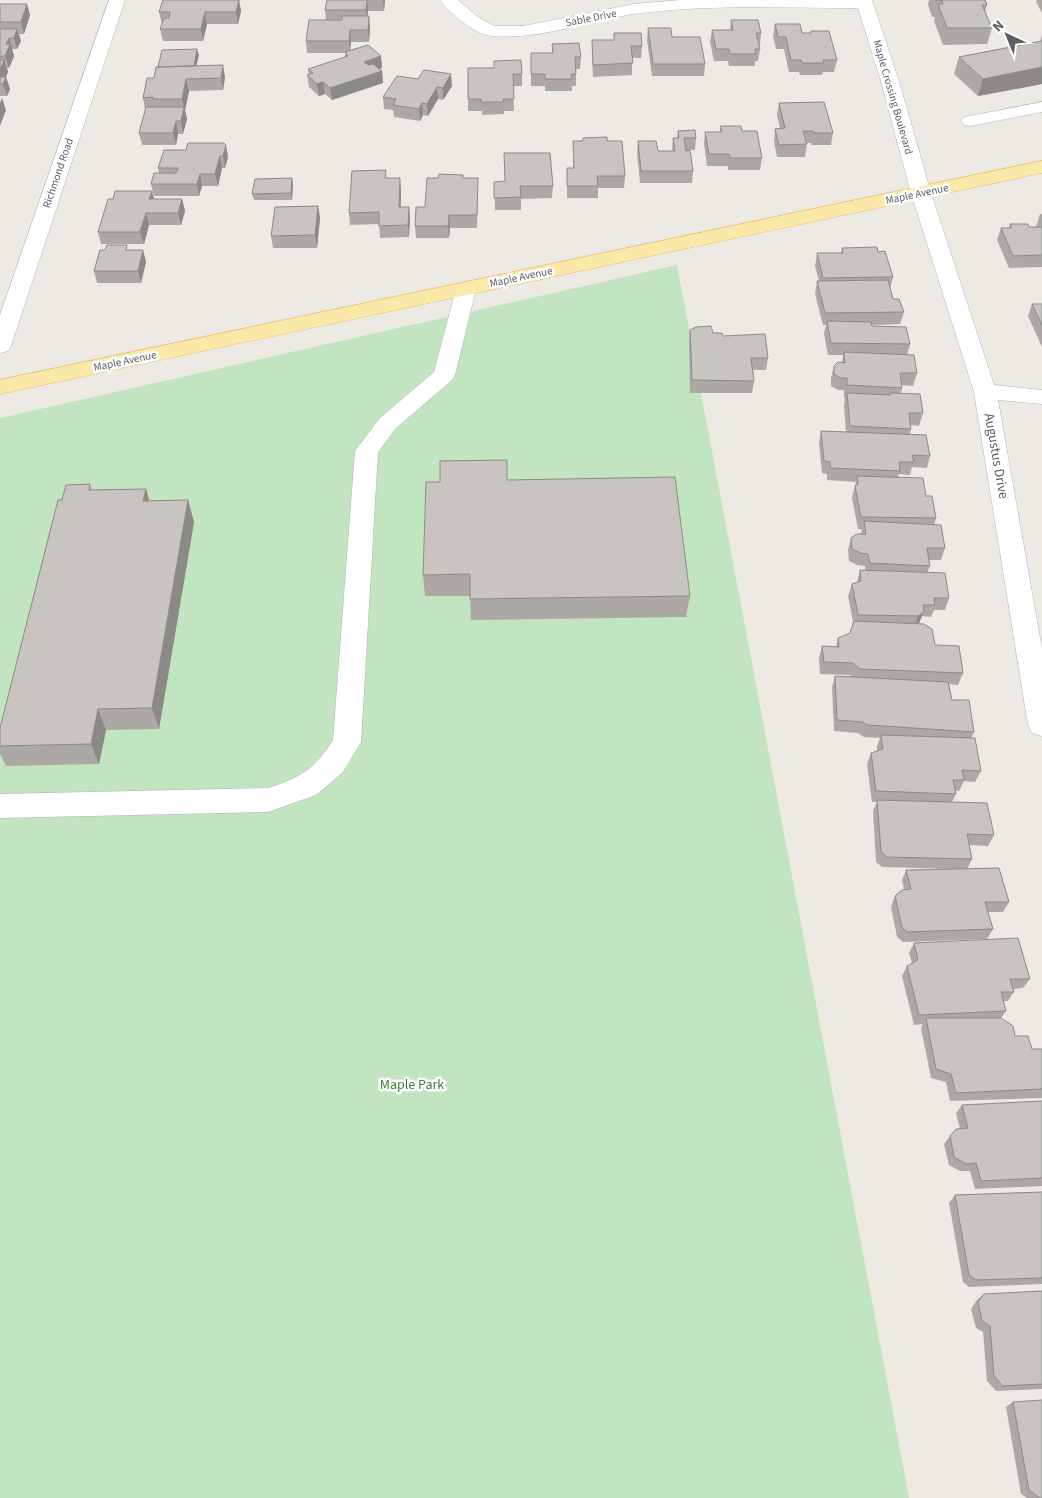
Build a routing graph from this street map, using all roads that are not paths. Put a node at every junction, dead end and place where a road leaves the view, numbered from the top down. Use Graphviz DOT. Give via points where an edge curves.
graph roads {
  1 [pos="117,0"];
  2 [pos="448,0"];
  3 [pos="865,2"];
  4 [pos="1042,107"];
  5 [pos="970,121"];
  6 [pos="1042,167"];
  7 [pos="921,193"];
  8 [pos="466,289"];
  9 [pos="0,346"];
  10 [pos="0,387"];
  11 [pos="985,392"];
  12 [pos="1042,397"];
  13 [pos="1042,725"];
  14 [pos="0,806"];
  1 -- 9 [label="street, Richmond Road"];
  2 -- 3 [label="street, Sable Drive" via="472,21 491,31 523,31 634,9 691,4"];
  3 -- 7 [label="street, Maple Crossing Boulevard"];
  4 -- 5 [label="street"];
  6 -- 7 [label="main road, Maple Avenue"];
  7 -- 8 [label="main road, Maple Avenue"];
  7 -- 11 [label="street, Augustus Drive"];
  8 -- 10 [label="main road, Maple Avenue"];
  8 -- 14 [label="street" via="444,375 388,423 367,452 347,742 333,764 306,787 268,800"];
  11 -- 12 [label="street"];
  11 -- 13 [label="street, Augustus Drive"];
}
